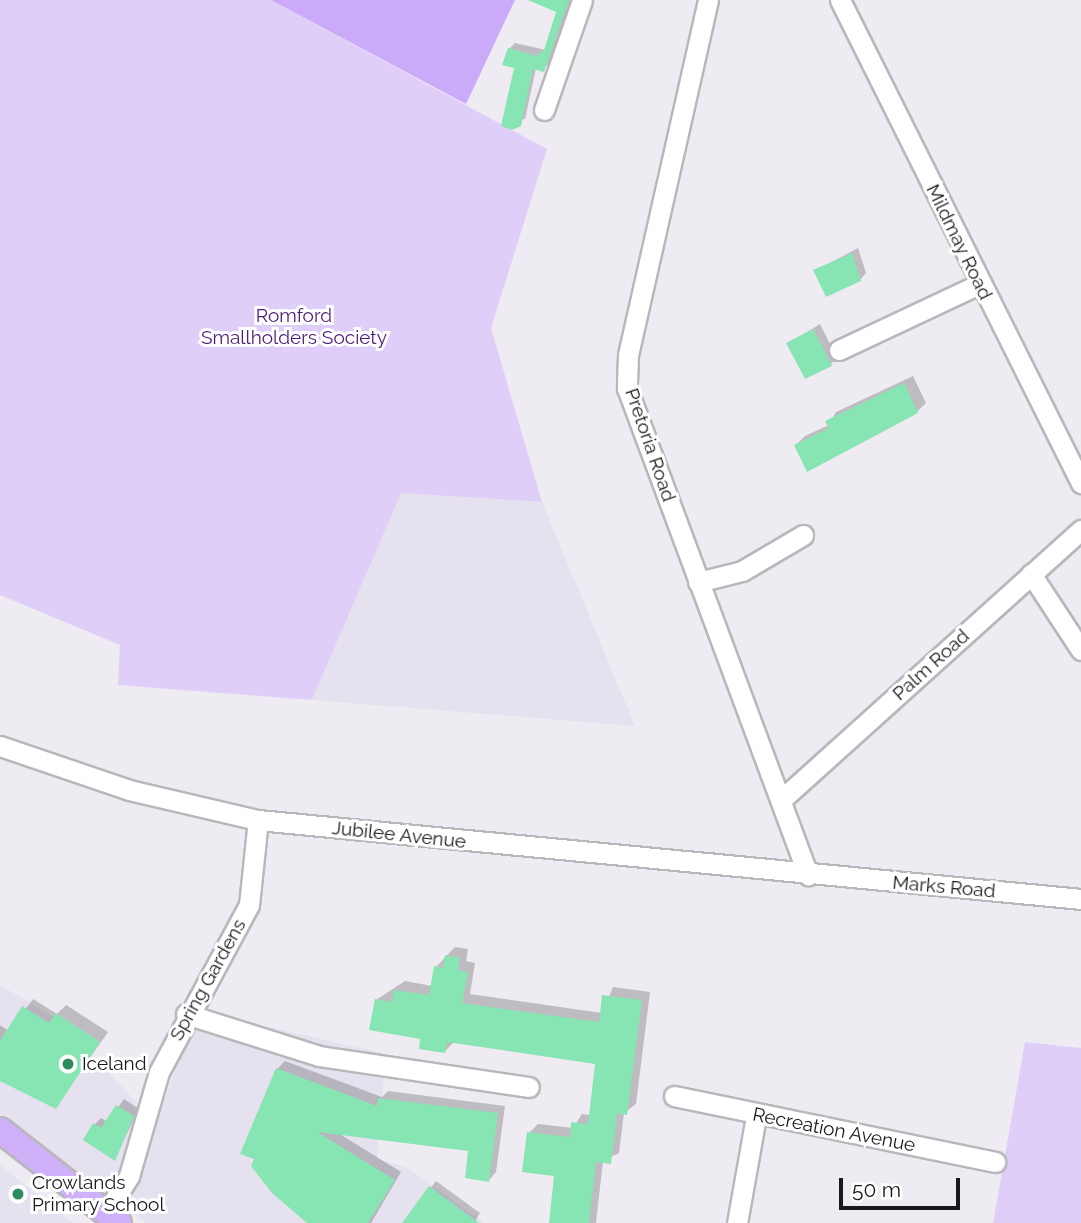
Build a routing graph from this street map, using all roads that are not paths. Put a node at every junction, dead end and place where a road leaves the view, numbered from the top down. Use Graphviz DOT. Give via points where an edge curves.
graph roads {
  1 [pos="582,0"];
  2 [pos="708,0"];
  3 [pos="840,0"];
  4 [pos="544,110"];
  5 [pos="979,284"];
  6 [pos="839,350"];
  7 [pos="1081,483"];
  8 [pos="1081,530"];
  9 [pos="803,535"];
  10 [pos="1031,574"];
  11 [pos="698,582"];
  12 [pos="1081,650"];
  13 [pos="0,746"];
  14 [pos="780,800"];
  15 [pos="258,820"];
  16 [pos="808,875"];
  17 [pos="1081,899"];
  18 [pos="186,1014"];
  19 [pos="529,1087"];
  20 [pos="674,1096"];
  21 [pos="756,1116"];
  22 [pos="0,1130"];
  23 [pos="995,1161"];
  24 [pos="113,1218"];
  25 [pos="737,1223"];
  1 -- 4 [label="street"];
  2 -- 11 [label="street, Pretoria Road" via="628,355 628,388"];
  3 -- 5 [label="street, Mildmay Road"];
  5 -- 6 [label="street"];
  5 -- 7 [label="street, Mildmay Road"];
  8 -- 10 [label="street, Palm Road"];
  9 -- 11 [label="street" via="742,571"];
  10 -- 12 [label="street"];
  10 -- 14 [label="street, Palm Road"];
  11 -- 14 [label="street, Pretoria Road"];
  13 -- 15 [label="street, Jubilee Avenue" via="129,790"];
  14 -- 16 [label="street, Pretoria Road"];
  15 -- 16 [label="street, Jubilee Avenue"];
  15 -- 18 [label="street, Spring Gardens" via="249,905"];
  16 -- 17 [label="street, Marks Road"];
  18 -- 19 [label="street" via="319,1056"];
  18 -- 24 [label="street, Spring Gardens" via="159,1072"];
  20 -- 21 [label="street, Recreation Avenue"];
  21 -- 23 [label="street, Recreation Avenue"];
  21 -- 25 [label="street"];
  22 -- 24 [label="main road"];
}
